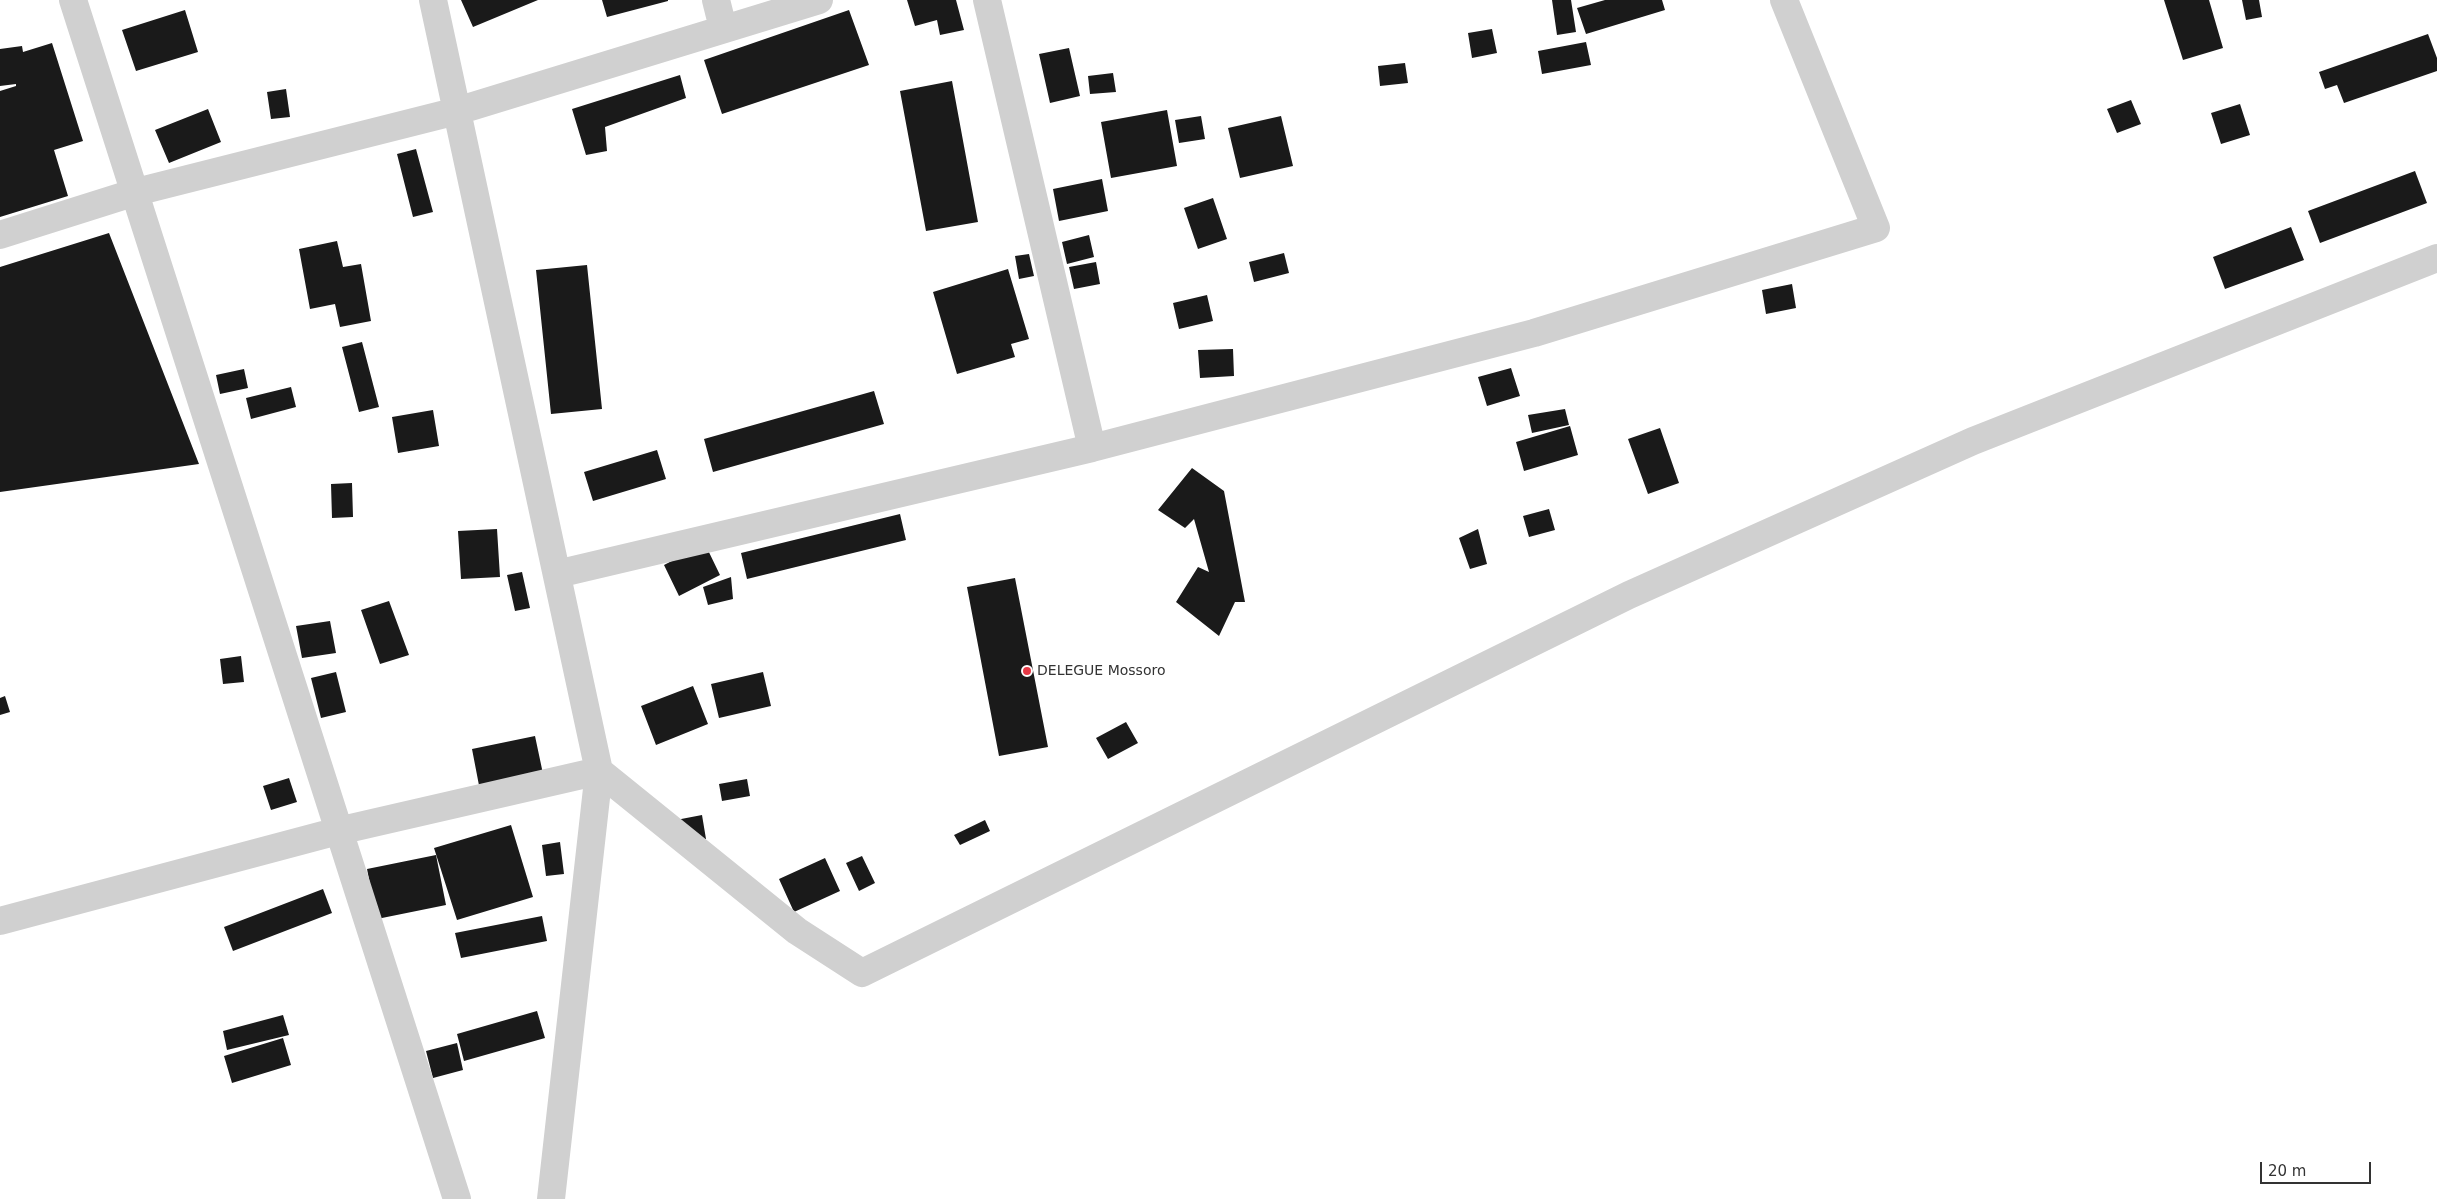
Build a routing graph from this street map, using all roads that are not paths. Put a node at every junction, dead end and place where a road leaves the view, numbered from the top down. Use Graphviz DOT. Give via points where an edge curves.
graph roads {
  1 [pos="73,0"];
  2 [pos="433,0"];
  3 [pos="716,0"];
  4 [pos="819,0"];
  5 [pos="988,0"];
  6 [pos="1784,0"];
  7 [pos="723,28"];
  8 [pos="456,111"];
  9 [pos="136,192"];
  10 [pos="0,235"];
  11 [pos="2437,258"];
  12 [pos="1092,448"];
  13 [pos="557,574"];
  14 [pos="599,771"];
  15 [pos="338,831"];
  16 [pos="0,921"];
  17 [pos="458,1199"];
  18 [pos="551,1199"];
  1 -- 9 [label="street"];
  2 -- 8 [label="street"];
  3 -- 7 [label="street"];
  4 -- 7 [label="street"];
  5 -- 12 [label="street"];
  6 -- 12 [label="street" via="1876,228 1534,333"];
  7 -- 8 [label="street"];
  8 -- 9 [label="street"];
  8 -- 13 [label="street"];
  9 -- 10 [label="street"];
  9 -- 15 [label="street"];
  11 -- 14 [label="street" via="1973,441 1629,595 862,974 797,930"];
  12 -- 13 [label="street"];
  13 -- 14 [label="street"];
  14 -- 15 [label="street"];
  14 -- 18 [label="street"];
  15 -- 16 [label="street"];
  15 -- 17 [label="street"];
}
